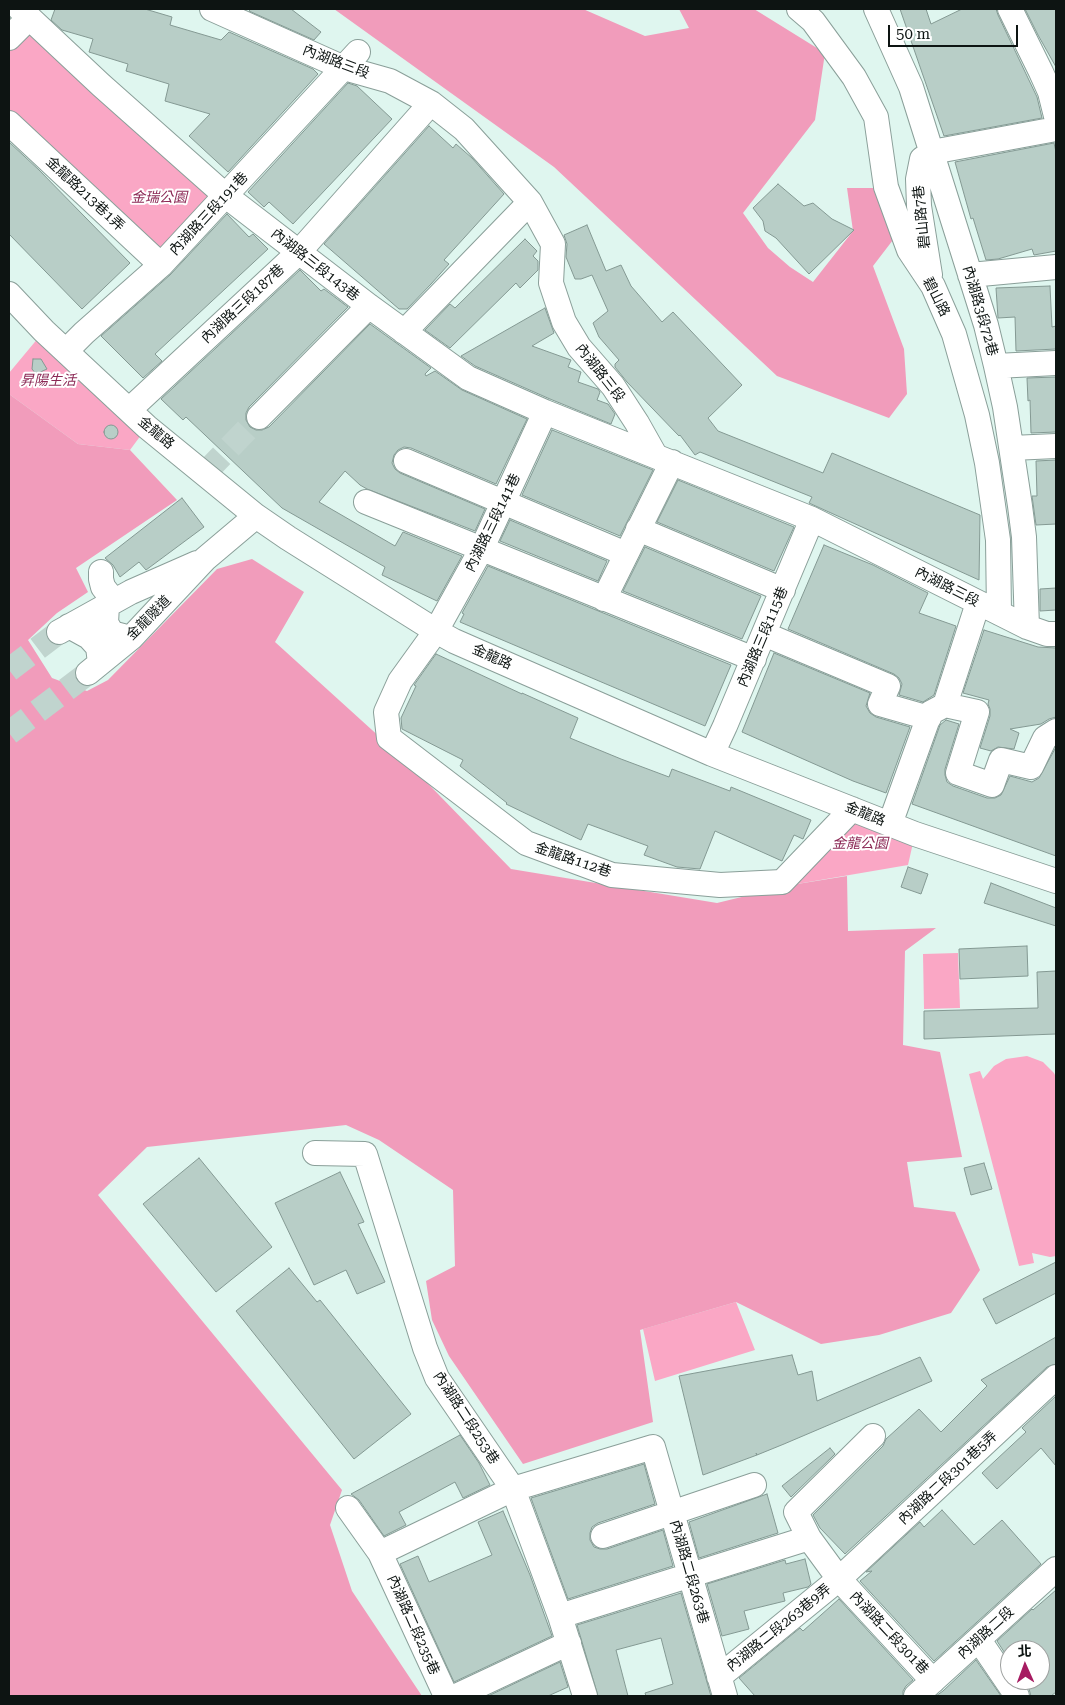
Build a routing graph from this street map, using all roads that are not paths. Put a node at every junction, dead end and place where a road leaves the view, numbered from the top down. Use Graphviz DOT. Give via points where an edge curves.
graph roads {
  1 [pos="212,9"];
  2 [pos="799,9"];
  3 [pos="876,9"];
  4 [pos="1010,9"];
  5 [pos="24,14"];
  6 [pos="9,38"];
  7 [pos="351,60"];
  8 [pos="1049,68"];
  9 [pos="430,103"];
  10 [pos="1056,116"];
  11 [pos="9,124"];
  12 [pos="1056,129"];
  13 [pos="932,152"];
  14 [pos="226,196"];
  15 [pos="530,202"];
  16 [pos="298,252"];
  17 [pos="161,265"];
  18 [pos="1056,267"];
  19 [pos="970,275"];
  20 [pos="933,286"];
  21 [pos="9,294"];
  22 [pos="369,306"];
  23 [pos="404,332"];
  24 [pos="66,351"];
  25 [pos="1056,363"];
  26 [pos="996,366"];
  27 [pos="129,410"];
  28 [pos="545,412"];
  29 [pos="259,417"];
  30 [pos="1056,446"];
  31 [pos="1012,448"];
  32 [pos="663,459"];
  33 [pos="406,461"];
  34 [pos="366,502"];
  35 [pos="504,502"];
  36 [pos="256,516"];
  37 [pos="812,519"];
  38 [pos="638,529"];
  39 [pos="482,548"];
  40 [pos="626,554"];
  41 [pos="206,559"];
  42 [pos="101,572"];
  43 [pos="783,590"];
  44 [pos="604,599"];
  45 [pos="110,603"];
  46 [pos="978,603"];
  47 [pos="999,613"];
  48 [pos="1027,627"];
  49 [pos="436,631"];
  50 [pos="764,634"];
  51 [pos="1056,634"];
  52 [pos="131,638"];
  53 [pos="754,659"];
  54 [pos="937,712"];
  55 [pos="1056,732"];
  56 [pos="712,754"];
  57 [pos="852,809"];
  58 [pos="890,824"];
  59 [pos="1056,881"];
  60 [pos="315,1153"];
  61 [pos="1056,1377"];
  62 [pos="874,1436"];
  63 [pos="754,1485"];
  64 [pos="513,1488"];
  65 [pos="348,1508"];
  66 [pos="672,1513"];
  67 [pos="602,1536"];
  68 [pos="809,1538"];
  69 [pos="380,1553"];
  70 [pos="1056,1569"];
  71 [pos="690,1575"];
  72 [pos="840,1579"];
  73 [pos="560,1616"];
  74 [pos="979,1640"];
  75 [pos="569,1643"];
  76 [pos="722,1687"];
  77 [pos="925,1689"];
  78 [pos="446,1696"];
  79 [pos="456,1696"];
  80 [pos="585,1696"];
  81 [pos="1017,1696"];
  1 -- 7 [label="street, 內湖路三段"];
  2 -- 20 [label="street, 碧山路" via="813,21 854,77 876,117 886,188 909,250"];
  3 -- 13 [label="street, 內湖路3段72巷" via="911,87"];
  4 -- 8 [label="street"];
  5 -- 6 [label="street"];
  5 -- 14 [label="street, 內湖路三段143巷"];
  7 -- 9 [label="street, 內湖路三段"];
  7 -- 14 [label="street, 內湖路三段191巷"];
  8 -- 10 [label="street"];
  9 -- 15 [label="street, 內湖路三段" via="464,129"];
  9 -- 16 [label="street, 內湖路三段187巷"];
  11 -- 17 [label="street, 金龍路213巷1弄"];
  12 -- 13 [label="street"];
  13 -- 19 [label="street, 內湖路3段72巷"];
  13 -- 20 [label="street, 碧山路7巷" via="922,160 918,179 926,256"];
  14 -- 16 [label="street, 內湖路三段143巷"];
  14 -- 17 [label="street, 內湖路三段191巷"];
  15 -- 23 [label="street"];
  15 -- 32 [label="street, 內湖路三段" via="553,244 551,283 564,322 578,347 613,386"];
  16 -- 22 [label="street, 內湖路三段143巷"];
  16 -- 27 [label="street, 內湖路三段187巷"];
  17 -- 24 [label="street, 內湖路三段191巷"];
  18 -- 19 [label="street"];
  19 -- 26 [label="street, 內湖路3段72巷"];
  20 -- 47 [label="street, 碧山路" via="954,334 985,453 998,540"];
  21 -- 24 [label="street, 金龍路"];
  22 -- 23 [label="street, 內湖路三段143巷"];
  22 -- 29 [label="street"];
  23 -- 28 [label="street, 內湖路三段143巷" via="468,378"];
  24 -- 27 [label="street, 金龍路"];
  25 -- 26 [label="street"];
  26 -- 31 [label="street, 內湖路3段72巷"];
  27 -- 36 [label="street, 金龍路"];
  28 -- 32 [label="street, 內湖路三段143巷"];
  28 -- 35 [label="street, 內湖路三段141巷"];
  30 -- 31 [label="street"];
  31 -- 48 [label="street, 內湖路3段72巷" via="1024,537"];
  32 -- 37 [label="street, 內湖路三段"];
  32 -- 38 [label="street"];
  33 -- 35 [label="street"];
  34 -- 39 [label="street"];
  35 -- 39 [label="street, 內湖路三段141巷"];
  35 -- 40 [label="street"];
  36 -- 41 [label="street, 金龍隧道"];
  36 -- 49 [label="street, 金龍路"];
  37 -- 43 [label="street, 內湖路三段115巷"];
  37 -- 46 [label="street, 內湖路三段"];
  38 -- 40 [label="street"];
  38 -- 43 [label="street"];
  39 -- 44 [label="street"];
  39 -- 49 [label="street, 內湖路三段141巷"];
  40 -- 44 [label="street"];
  41 -- 45 [label="street, 金龍隧道"];
  41 -- 52 [label="street, 金龍隧道"];
  42 -- 45 [label="street"];
  43 -- 50 [label="street, 內湖路三段115巷"];
  44 -- 53 [label="street"];
  45 -- 52 [label="street" via="106,623 112,633"];
  45 -- 52 [label="street, 金龍隧道" via="64,629 89,637 98,647 94,668"];
  46 -- 47 [label="street, 內湖路三段"];
  46 -- 54 [label="street"];
  47 -- 48 [label="street, 內湖路三段"];
  48 -- 51 [label="street, 內湖路三段"];
  49 -- 56 [label="street, 金龍路"];
  49 -- 57 [label="street, 金龍路112巷" via="400,681 386,712 389,738 526,843 612,875 720,885 782,882"];
  50 -- 53 [label="street, 內湖路三段115巷"];
  50 -- 54 [label="street" via="888,686 880,704"];
  53 -- 56 [label="street, 內湖路三段115巷"];
  54 -- 55 [label="street" via="977,712 958,773 992,785 1001,760 1032,767 1045,738"];
  54 -- 58 [label="street"];
  56 -- 57 [label="street, 金龍路"];
  57 -- 58 [label="street, 金龍路"];
  58 -- 59 [label="street, 金龍路"];
  60 -- 64 [label="street, 內湖路二段253巷" via="365,1154 437,1378"];
  61 -- 72 [label="street, 內湖路二段301巷5弄"];
  62 -- 68 [label="street, 內湖路二段301巷" via="796,1512"];
  63 -- 66 [label="street"];
  64 -- 66 [label="street, 內湖路二段263巷" via="653,1447"];
  64 -- 69 [label="street"];
  64 -- 73 [label="street, 內湖路二段253巷"];
  65 -- 69 [label="street, 內湖路二段235巷"];
  66 -- 67 [label="street"];
  66 -- 71 [label="street, 內湖路二段263巷"];
  68 -- 71 [label="street"];
  68 -- 72 [label="street, 內湖路二段301巷"];
  69 -- 78 [label="street, 內湖路二段235巷"];
  70 -- 74 [label="street, 內湖路二段"];
  71 -- 73 [label="street"];
  71 -- 76 [label="street, 內湖路二段263巷"];
  72 -- 76 [label="street, 內湖路二段263巷9弄"];
  72 -- 77 [label="street, 內湖路二段301巷"];
  73 -- 75 [label="street, 內湖路二段253巷"];
  74 -- 77 [label="street, 內湖路二段"];
  74 -- 81 [label="street"];
  75 -- 79 [label="street"];
  75 -- 80 [label="street, 內湖路二段253巷"];
}
